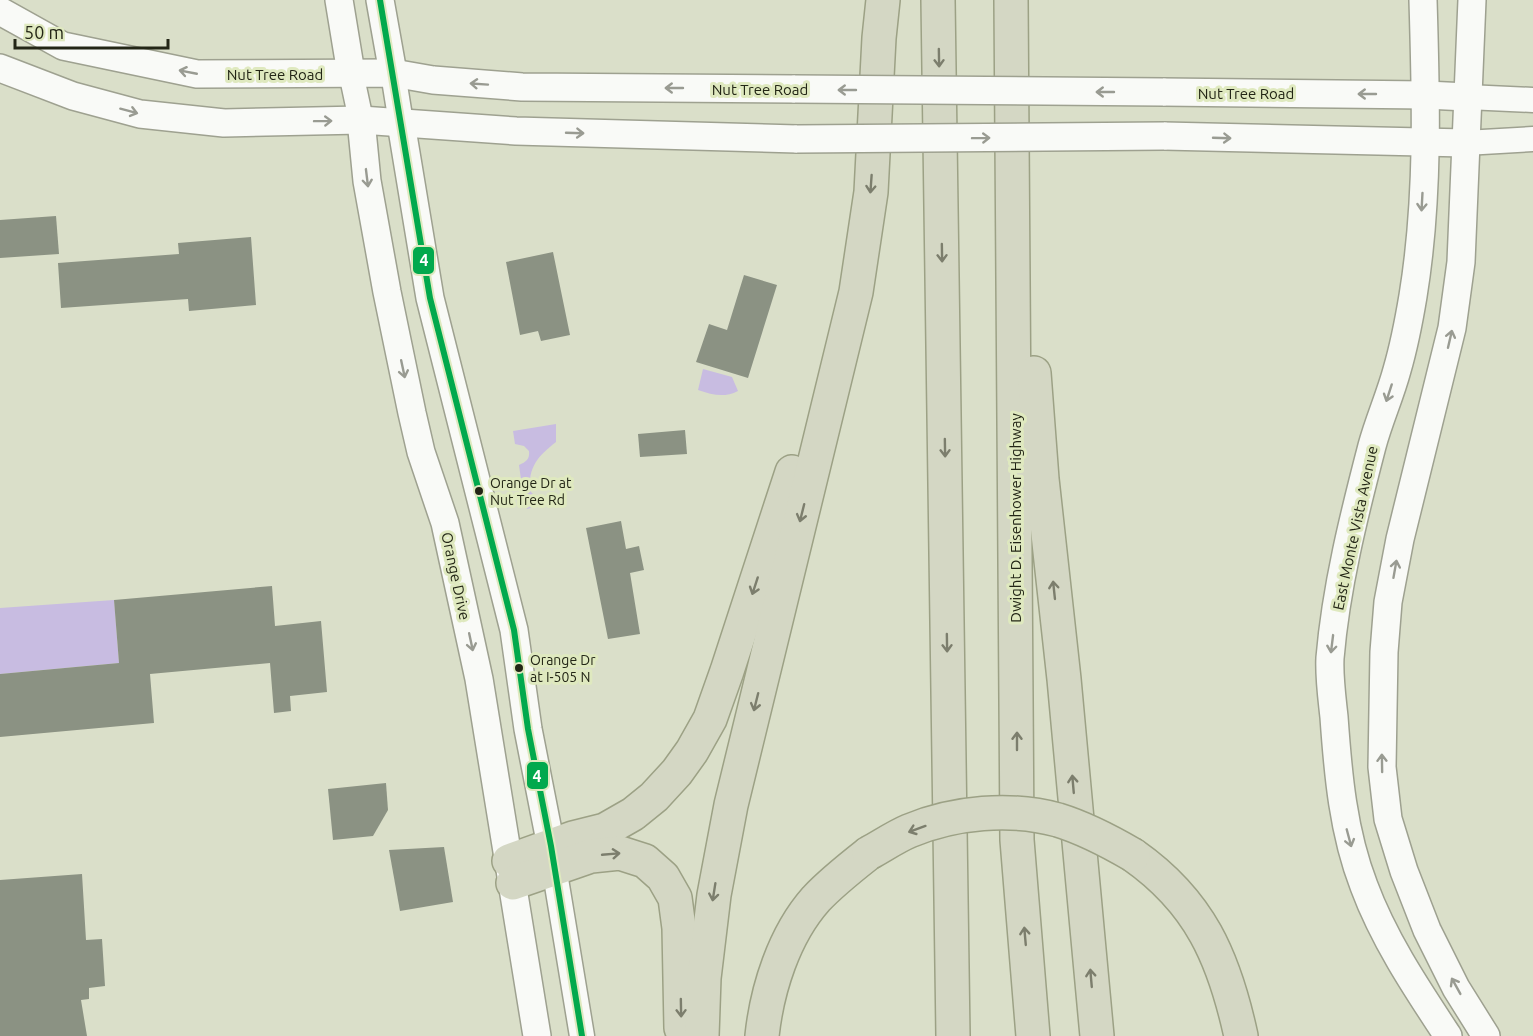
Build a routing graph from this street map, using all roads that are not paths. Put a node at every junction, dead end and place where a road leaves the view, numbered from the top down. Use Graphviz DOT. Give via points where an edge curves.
graph roads {
  1 [pos="339,0"];
  2 [pos="380,0"];
  3 [pos="883,0"];
  4 [pos="938,0"];
  5 [pos="1011,0"];
  6 [pos="1423,0"];
  7 [pos="1472,0"];
  8 [pos="0,11"];
  9 [pos="0,68"];
  10 [pos="351,73"];
  11 [pos="393,73"];
  12 [pos="1011,75"];
  13 [pos="1426,94"];
  14 [pos="1467,97"];
  15 [pos="1533,100"];
  16 [pos="361,120"];
  17 [pos="401,123"];
  18 [pos="1533,139"];
  19 [pos="1425,143"];
  20 [pos="1465,144"];
  21 [pos="856,292"];
  22 [pos="553,857"];
  23 [pos="511,872"];
  24 [pos="537,1036"];
  25 [pos="582,1036"];
  26 [pos="681,1036"];
  27 [pos="702,1036"];
  28 [pos="762,1036"];
  29 [pos="953,1036"];
  30 [pos="1033,1036"];
  31 [pos="1096,1036"];
  32 [pos="1240,1036"];
  33 [pos="1448,1036"];
  34 [pos="1486,1036"];
  1 -- 10 [label="main road"];
  2 -- 11 [label="main road"];
  3 -- 21 [label="highway, one-way" via="871,192"];
  4 -- 29 [label="highway, one-way"];
  5 -- 12 [label="highway, Dwight D. Eisenhower Highway"];
  6 -- 13 [label="main road, East Monte Vista Avenue"];
  7 -- 14 [label="main road"];
  10 -- 8 [label="main road, Nut Tree Road, one-way" via="197,74 63,46"];
  9 -- 16 [label="main road, one-way" via="73,96 140,114 224,123"];
  10 -- 11 [label="main road, Nut Tree Road"];
  10 -- 16 [label="street"];
  13 -- 11 [label="main road, Nut Tree Road, one-way, bridge" via="522,87"];
  11 -- 17 [label="street"];
  30 -- 12 [label="highway, Dwight D. Eisenhower Highway, one-way" via="1017,840"];
  31 -- 12 [label="highway, one-way" via="1042,478"];
  13 -- 14 [label="main road, Nut Tree Road"];
  13 -- 19 [label="main road, East Monte Vista Avenue"];
  14 -- 15 [label="street, Nut Tree Road"];
  14 -- 20 [label="main road"];
  16 -- 17 [label="main road"];
  16 -- 23 [label="main road, Orange Drive, one-way" via="367,181 387,292 416,433 445,523 477,670"];
  17 -- 19 [label="main road, one-way, bridge" via="516,131 797,139 1164,136"];
  17 -- 22 [label="main road" via="430,298 514,630"];
  18 -- 20 [label="street"];
  19 -- 20 [label="main road"];
  19 -- 33 [label="main road, East Monte Vista Avenue, one-way" via="1413,296 1397,370 1373,443 1355,519 1330,660 1338,772 1348,834 1364,886 1385,933"];
  34 -- 20 [label="main road, one-way" via="1427,930 1404,871 1388,819 1382,767 1388,602 1452,328 1461,262"];
  21 -- 22 [label="highway, one-way" via="840,324 710,719 677,772 647,802 633,814"];
  21 -- 27 [label="highway, one-way" via="731,806 714,895"];
  22 -- 23 [label="highway"];
  22 -- 25 [label="street"];
  22 -- 26 [label="highway, one-way" via="621,853 645,861 663,877 675,898 679,928"];
  23 -- 24 [label="main road, Orange Drive"];
  32 -- 28 [label="highway, one-way, bridge" via="1228,984 1200,923 1157,872 1106,840 1057,820 1024,814 948,818 909,831 869,853 839,876 814,902 776,967"];
}
